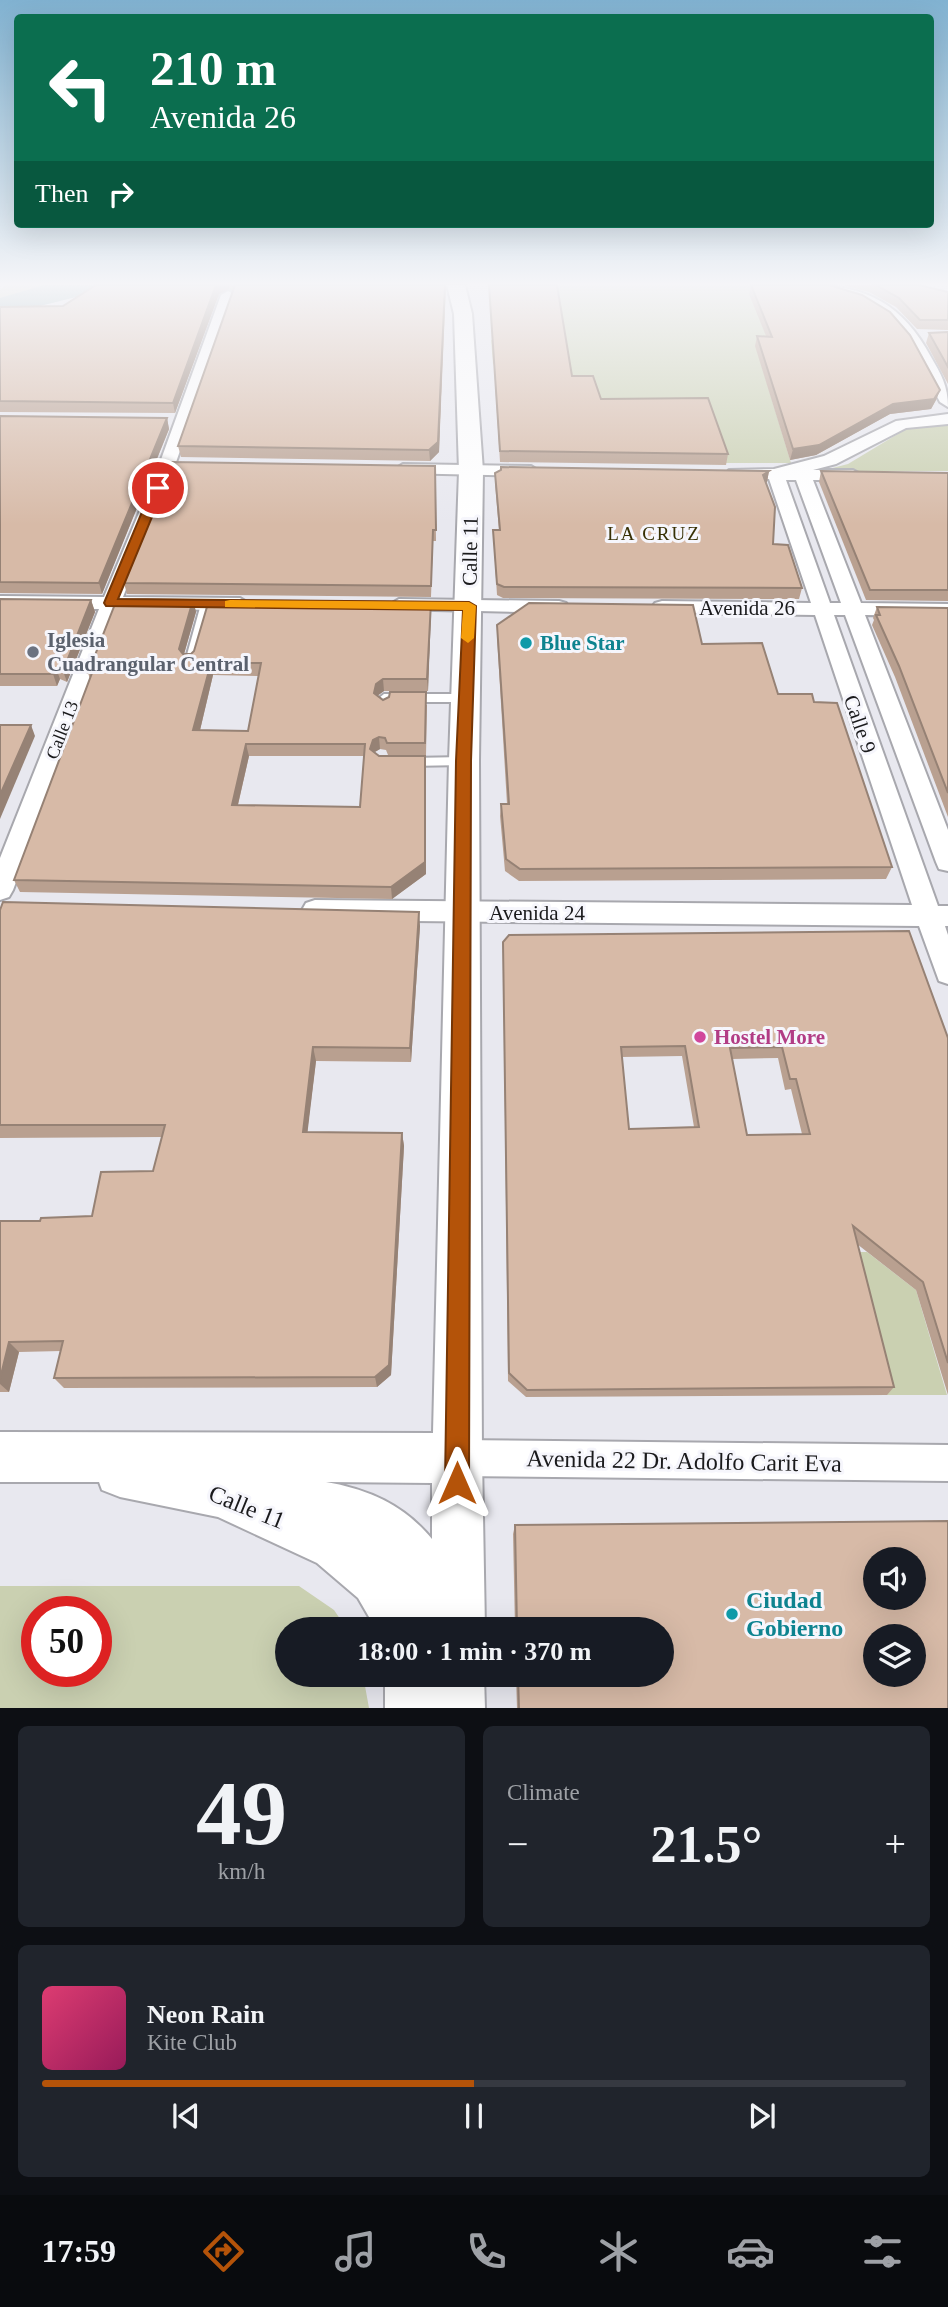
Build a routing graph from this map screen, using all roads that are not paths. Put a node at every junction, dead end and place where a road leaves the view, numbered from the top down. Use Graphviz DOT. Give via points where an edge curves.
graph roads {
  1 [pos="200,365"];
  2 [pos="466,365"];
  3 [pos="927,365"];
  4 [pos="948,402"];
  5 [pos="948,419"];
  6 [pos="388,469"];
  7 [pos="471,471"];
  8 [pos="554,472"];
  9 [pos="802,472"];
  10 [pos="721,474"];
  11 [pos="776,474"];
  12 [pos="869,475"];
  13 [pos="0,602"];
  14 [pos="111,603"];
  15 [pos="206,604"];
  16 [pos="261,604"];
  17 [pos="386,605"];
  18 [pos="469,606"];
  19 [pos="577,607"];
  20 [pos="645,607"];
  21 [pos="821,609"];
  22 [pos="854,609"];
  23 [pos="948,610"];
  24 [pos="191,662"];
  25 [pos="465,698"];
  26 [pos="383,706"];
  27 [pos="464,761"];
  28 [pos="394,762"];
  29 [pos="948,862"];
  30 [pos="5,900"];
  31 [pos="286,909"];
  32 [pos="464,912"];
  33 [pos="938,916"];
  34 [pos="948,973"];
  35 [pos="23,1457"];
  36 [pos="457,1458"];
  37 [pos="948,1463"];
  38 [pos="221,1493"];
  39 [pos="399,1617"];
  40 [pos="450,1617"];
  41 [pos="457,1617"];
  42 [pos="413,1687"];
  43 [pos="457,1687"];
  44 [pos="413,1708"];
  45 [pos="457,1708"];
  1 -- 14 [label="street, Calle 13" via="178,420 174,465"];
  2 -- 7 [label="main road, Calle 11"];
  3 -- 4 [label="street"];
  5 -- 9 [label="street" via="902,424"];
  6 -- 7 [label="street"];
  7 -- 8 [label="street"];
  7 -- 18 [label="main road, Calle 11"];
  9 -- 11 [label="street"];
  9 -- 12 [label="street"];
  9 -- 22 [label="street, Calle 9"];
  10 -- 11 [label="street"];
  11 -- 21 [label="street, Calle 9"];
  13 -- 14 [label="street"];
  14 -- 15 [label="street"];
  14 -- 30 [label="street, Calle 13"];
  15 -- 16 [label="street"];
  15 -- 24 [label="lane"];
  17 -- 18 [label="street"];
  18 -- 19 [label="street"];
  18 -- 25 [label="main road, Calle 11"];
  20 -- 21 [label="street, Avenida 26"];
  21 -- 22 [label="street, Avenida 26"];
  21 -- 33 [label="street, Calle 9"];
  22 -- 23 [label="street, Avenida 26"];
  22 -- 29 [label="street, Calle 9"];
  25 -- 26 [label="lane" via="384,698"];
  25 -- 27 [label="main road, Calle 11"];
  27 -- 28 [label="lane"];
  27 -- 32 [label="main road, Calle 11"];
  31 -- 32 [label="street, Avenida 24"];
  32 -- 33 [label="street, Avenida 24"];
  32 -- 36 [label="main road, Calle 11"];
  33 -- 34 [label="street, Calle 9"];
  35 -- 36 [label="main road, Avenida 22 Dr. Adolfo Carit Eva"];
  35 -- 38 [label="main road, Calle 11"];
  36 -- 37 [label="street, Avenida 22 Dr. Adolfo Carit Eva"];
  36 -- 41 [label="main road, Calle 11"];
  38 -- 39 [label="main road, Calle 11" via="335,1545 377,1579"];
  38 -- 40 [label="main road" via="360,1515 397,1538 428,1576"];
  42 -- 44 [label="main road"];
  43 -- 45 [label="main road"];
}
